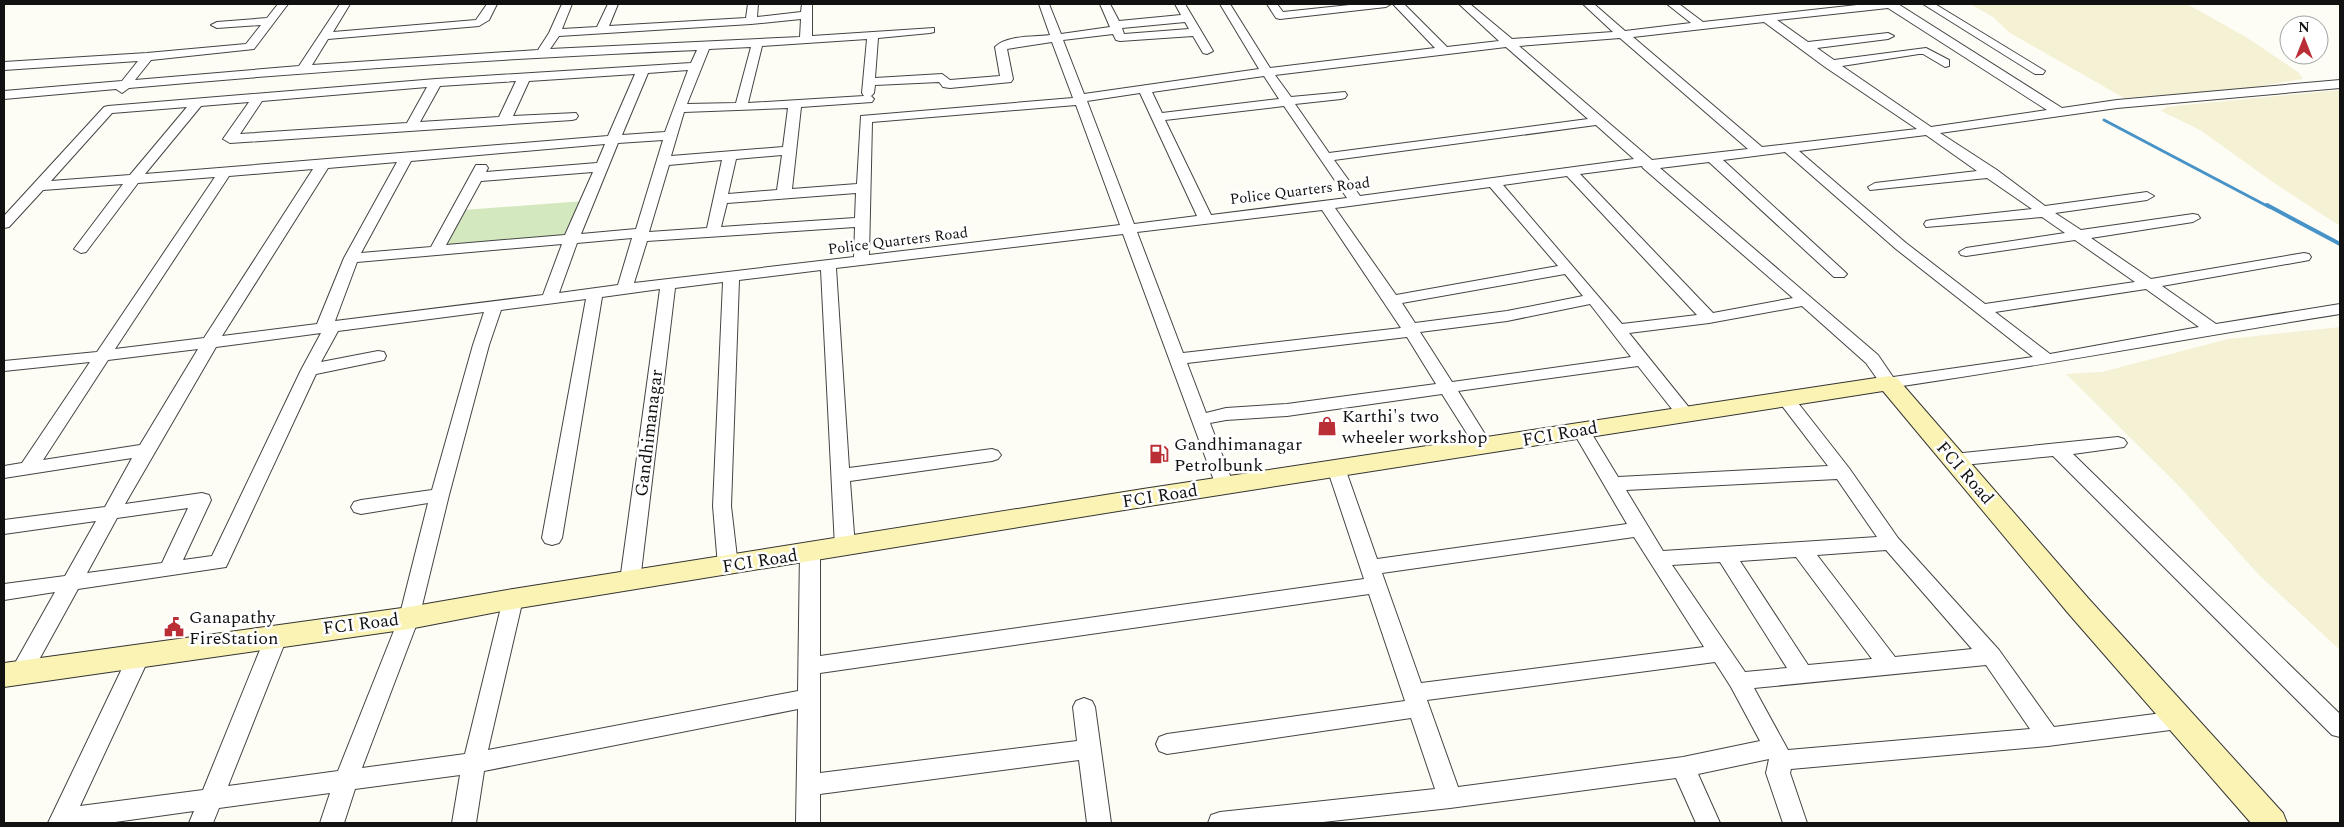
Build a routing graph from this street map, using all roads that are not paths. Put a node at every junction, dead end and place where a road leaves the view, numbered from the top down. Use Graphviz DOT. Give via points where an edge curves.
graph roads {
  1 [pos="283,4"];
  2 [pos="345,4"];
  3 [pos="492,4"];
  4 [pos="567,4"];
  5 [pos="613,4"];
  6 [pos="753,4"];
  7 [pos="1044,4"];
  8 [pos="1106,4"];
  9 [pos="1180,4"];
  10 [pos="1225,4"];
  11 [pos="1272,4"];
  12 [pos="1386,4"];
  13 [pos="1398,4"];
  14 [pos="1464,4"];
  15 [pos="1588,4"];
  16 [pos="1672,4"];
  17 [pos="1889,4"];
  18 [pos="1893,4"];
  19 [pos="1928,4"];
  20 [pos="1847,6"];
  21 [pos="807,9"];
  22 [pos="1188,18"];
  23 [pos="1766,18"];
  24 [pos="269,21"];
  25 [pos="751,21"];
  26 [pos="217,25"];
  27 [pos="1700,25"];
  28 [pos="1116,28"];
  29 [pos="602,29"];
  30 [pos="930,30"];
  31 [pos="1196,32"];
  32 [pos="555,33"];
  33 [pos="1625,34"];
  34 [pos="873,35"];
  35 [pos="324,36"];
  36 [pos="1888,36"];
  37 [pos="1058,38"];
  38 [pos="806,40"];
  39 [pos="1509,43"];
  40 [pos="757,44"];
  41 [pos="704,46"];
  42 [pos="1805,46"];
  43 [pos="1208,51"];
  44 [pos="1444,51"];
  45 [pos="542,54"];
  46 [pos="148,57"];
  47 [pos="1867,57"];
  48 [pos="1945,63"];
  49 [pos="1829,64"];
  50 [pos="4,66"];
  51 [pos="697,66"];
  52 [pos="1881,67"];
  53 [pos="303,69"];
  54 [pos="643,70"];
  55 [pos="2039,71"];
  56 [pos="1267,72"];
  57 [pos="524,78"];
  58 [pos="869,82"];
  59 [pos="436,83"];
  60 [pos="126,84"];
  61 [pos="2340,84"];
  62 [pos="1145,91"];
  63 [pos="4,95"];
  64 [pos="1341,95"];
  65 [pos="258,97"];
  66 [pos="868,99"];
  67 [pos="1080,99"];
  68 [pos="199,101"];
  69 [pos="1287,101"];
  70 [pos="795,104"];
  71 [pos="741,107"];
  72 [pos="679,108"];
  73 [pos="108,110"];
  74 [pos="2059,112"];
  75 [pos="572,116"];
  76 [pos="1158,117"];
  77 [pos="866,119"];
  78 [pos="1599,121"];
  79 [pos="504,122"];
  80 [pos="412,126"];
  81 [pos="1929,131"];
  82 [pos="671,135"];
  83 [pos="612,140"];
  84 [pos="1787,147"];
  85 [pos="490,150"];
  86 [pos="789,150"];
  87 [pos="1758,151"];
  88 [pos="730,155"];
  89 [pos="406,157"];
  90 [pos="1326,157"];
  91 [pos="1712,157"];
  92 [pos="663,161"];
  93 [pos="1646,163"];
  94 [pos="323,164"];
  95 [pos="601,167"];
  96 [pos="225,172"];
  97 [pos="1572,172"];
  98 [pos="1992,173"];
  99 [pos="476,177"];
  100 [pos="134,180"];
  101 [pos="1494,183"];
  102 [pos="38,186"];
  103 [pos="1875,187"];
  104 [pos="864,188"];
  105 [pos="784,194"];
  106 [pos="2147,196"];
  107 [pos="720,199"];
  108 [pos="1356,201"];
  109 [pos="1326,205"];
  110 [pos="2045,211"];
  111 [pos="2193,218"];
  112 [pos="1206,220"];
  113 [pos="862,222"];
  114 [pos="4,224"];
  115 [pos="1931,224"];
  116 [pos="1129,229"];
  117 [pos="713,232"];
  118 [pos="640,235"];
  119 [pos="2079,236"];
  120 [pos="571,239"];
  121 [pos="80,249"];
  122 [pos="436,251"];
  123 [pos="1966,252"];
  124 [pos="2304,257"];
  125 [pos="351,258"];
  126 [pos="861,262"];
  127 [pos="828,266"];
  128 [pos="1569,269"];
  129 [pos="1839,274"];
  130 [pos="731,277"];
  131 [pos="668,284"];
  132 [pos="2149,284"];
  133 [pos="625,289"];
  134 [pos="595,292"];
  135 [pos="550,297"];
  136 [pos="1594,299"];
  137 [pos="1392,300"];
  138 [pos="1804,300"];
  139 [pos="495,304"];
  140 [pos="1982,309"];
  141 [pos="2340,309"];
  142 [pos="1709,318"];
  143 [pos="329,326"];
  144 [pos="1619,329"];
  145 [pos="2213,329"];
  146 [pos="1410,330"];
  147 [pos="210,342"];
  148 [pos="103,356"];
  149 [pos="378,356"];
  150 [pos="1178,359"];
  151 [pos="1644,360"];
  152 [pos="2047,360"];
  153 [pos="4,366"];
  154 [pos="309,370"];
  155 [pos="1890,384"];
  156 [pos="1445,387"];
  157 [pos="1784,398"];
  158 [pos="1685,414"];
  159 [pos="1201,420"];
  160 [pos="1582,430"];
  161 [pos="2118,443"];
  162 [pos="1484,447"];
  163 [pos="2056,448"];
  164 [pos="146,450"];
  165 [pos="992,455"];
  166 [pos="1953,460"];
  167 [pos="28,468"];
  168 [pos="1336,468"];
  169 [pos="4,472"];
  170 [pos="1842,472"];
  171 [pos="840,476"];
  172 [pos="1614,484"];
  173 [pos="1225,486"];
  174 [pos="440,495"];
  175 [pos="362,507"];
  176 [pos="110,514"];
  177 [pos="4,527"];
  178 [pos="1640,528"];
  179 [pos="552,538"];
  180 [pos="1891,543"];
  181 [pos="845,547"];
  182 [pos="1801,549"];
  183 [pos="810,552"];
  184 [pos="1725,554"];
  185 [pos="1657,559"];
  186 [pos="728,566"];
  187 [pos="169,568"];
  188 [pos="1373,576"];
  189 [pos="72,581"];
  190 [pos="630,581"];
  191 [pos="4,592"];
  192 [pos="513,599"];
  193 [pos="409,618"];
  194 [pos="276,635"];
  195 [pos="1720,653"];
  196 [pos="139,656"];
  197 [pos="1991,656"];
  198 [pos="810,666"];
  199 [pos="1890,667"];
  200 [pos="12,674"];
  201 [pos="1804,675"];
  202 [pos="1739,681"];
  203 [pos="809,698"];
  204 [pos="1416,700"];
  205 [pos="1084,707"];
  206 [pos="2178,720"];
  207 [pos="2340,728"];
  208 [pos="2048,737"];
  209 [pos="1167,744"];
  210 [pos="1089,749"];
  211 [pos="1779,754"];
  212 [pos="474,764"];
  213 [pos="1683,767"];
  214 [pos="346,780"];
  215 [pos="809,785"];
  216 [pos="211,798"];
  217 [pos="1450,798"];
  218 [pos="61,821"];
  219 [pos="202,823"];
  220 [pos="332,823"];
  221 [pos="464,823"];
  222 [pos="808,823"];
  223 [pos="1099,823"];
  224 [pos="1220,823"];
  225 [pos="1708,823"];
  226 [pos="1794,823"];
  227 [pos="2271,823"];
  1 -- 24 [label="street"];
  2 -- 35 [label="street"];
  3 -- 35 [label="street" via="479,23"];
  4 -- 32 [label="street"];
  5 -- 29 [label="street"];
  6 -- 25 [label="street"];
  7 -- 37 [label="street"];
  8 -- 28 [label="street"];
  9 -- 22 [label="street"];
  10 -- 56 [label="street"];
  11 -- 12 [label="street" via="1280,16"];
  13 -- 44 [label="street"];
  14 -- 39 [label="street"];
  15 -- 33 [label="street"];
  16 -- 27 [label="street"];
  17 -- 18 [label="street"];
  17 -- 20 [label="street"];
  17 -- 74 [label="street"];
  19 -- 55 [label="street"];
  20 -- 23 [label="street"];
  21 -- 25 [label="street"];
  21 -- 38 [label="street"];
  22 -- 28 [label="street"];
  22 -- 31 [label="street"];
  23 -- 27 [label="street"];
  23 -- 42 [label="street"];
  24 -- 26 [label="street"];
  24 -- 46 [label="street" via="250,48"];
  25 -- 29 [label="street"];
  27 -- 33 [label="street"];
  28 -- 31 [label="street" via="1120,38"];
  28 -- 37 [label="street"];
  29 -- 32 [label="street"];
  30 -- 34 [label="street"];
  31 -- 43 [label="street"];
  32 -- 45 [label="street"];
  33 -- 39 [label="street"];
  33 -- 87 [label="street"];
  34 -- 38 [label="street"];
  34 -- 58 [label="street"];
  35 -- 53 [label="street"];
  36 -- 42 [label="street"];
  37 -- 58 [label="street" via="1001,47 1007,79 950,84 942,78"];
  37 -- 67 [label="street"];
  38 -- 40 [label="street"];
  39 -- 44 [label="street"];
  39 -- 78 [label="street"];
  40 -- 41 [label="street"];
  40 -- 71 [label="street"];
  41 -- 45 [label="street"];
  41 -- 51 [label="street"];
  42 -- 49 [label="street"];
  44 -- 56 [label="street"];
  45 -- 53 [label="street"];
  46 -- 50 [label="street"];
  46 -- 60 [label="street"];
  47 -- 48 [label="street" via="1926,51"];
  47 -- 49 [label="street"];
  47 -- 52 [label="street"];
  49 -- 81 [label="street"];
  51 -- 54 [label="street"];
  51 -- 72 [label="street"];
  53 -- 60 [label="street"];
  54 -- 57 [label="street"];
  54 -- 83 [label="street"];
  56 -- 62 [label="street"];
  56 -- 69 [label="street"];
  57 -- 59 [label="street"];
  57 -- 79 [label="street"];
  58 -- 66 [label="street"];
  59 -- 65 [label="street"];
  59 -- 80 [label="street"];
  60 -- 63 [label="street"];
  60 -- 73 [label="street"];
  61 -- 74 [label="street, Police Quarters Road"];
  62 -- 67 [label="street"];
  62 -- 76 [label="street"];
  64 -- 69 [label="street"];
  65 -- 68 [label="street"];
  65 -- 80 [label="street" via="230,139"];
  66 -- 70 [label="street"];
  66 -- 77 [label="street"];
  67 -- 77 [label="street"];
  67 -- 116 [label="street"];
  68 -- 73 [label="street"];
  68 -- 100 [label="street"];
  69 -- 76 [label="street"];
  69 -- 90 [label="street"];
  70 -- 71 [label="street"];
  70 -- 86 [label="street"];
  71 -- 72 [label="street"];
  72 -- 82 [label="street"];
  73 -- 102 [label="street"];
  74 -- 81 [label="street, Police Quarters Road"];
  75 -- 79 [label="street"];
  76 -- 112 [label="street"];
  77 -- 104 [label="street"];
  78 -- 90 [label="street"];
  78 -- 93 [label="street"];
  79 -- 80 [label="street"];
  81 -- 84 [label="street, Police Quarters Road"];
  81 -- 98 [label="street"];
  82 -- 83 [label="street"];
  82 -- 92 [label="street"];
  83 -- 85 [label="street"];
  83 -- 95 [label="street"];
  84 -- 87 [label="street, Police Quarters Road"];
  84 -- 140 [label="street" via="1901,246"];
  85 -- 89 [label="street"];
  85 -- 99 [label="street"];
  86 -- 88 [label="street"];
  86 -- 105 [label="street"];
  87 -- 91 [label="street, Police Quarters Road"];
  88 -- 92 [label="street"];
  88 -- 107 [label="street"];
  89 -- 94 [label="street"];
  89 -- 125 [label="street"];
  90 -- 108 [label="street"];
  91 -- 93 [label="street, Police Quarters Road"];
  91 -- 129 [label="street"];
  92 -- 118 [label="street"];
  93 -- 97 [label="street, Police Quarters Road"];
  93 -- 138 [label="street"];
  94 -- 96 [label="street"];
  94 -- 147 [label="street"];
  95 -- 99 [label="street"];
  95 -- 120 [label="street"];
  96 -- 100 [label="street"];
  96 -- 148 [label="street"];
  97 -- 101 [label="street, Police Quarters Road"];
  97 -- 142 [label="street"];
  98 -- 103 [label="street"];
  98 -- 110 [label="street"];
  99 -- 122 [label="street"];
  100 -- 102 [label="street"];
  100 -- 121 [label="street"];
  101 -- 108 [label="street, Police Quarters Road"];
  101 -- 128 [label="street"];
  102 -- 114 [label="street"];
  104 -- 105 [label="street"];
  104 -- 113 [label="street"];
  105 -- 107 [label="street"];
  106 -- 110 [label="street"];
  107 -- 117 [label="street"];
  108 -- 109 [label="street, Police Quarters Road"];
  109 -- 112 [label="street, Police Quarters Road"];
  109 -- 137 [label="street"];
  110 -- 115 [label="street"];
  110 -- 119 [label="street"];
  111 -- 119 [label="street"];
  112 -- 116 [label="street, Police Quarters Road"];
  113 -- 117 [label="street"];
  113 -- 126 [label="street"];
  116 -- 126 [label="street, Police Quarters Road"];
  116 -- 150 [label="street"];
  117 -- 118 [label="street"];
  118 -- 120 [label="street"];
  118 -- 133 [label="street"];
  119 -- 123 [label="street"];
  119 -- 132 [label="street"];
  120 -- 122 [label="street"];
  120 -- 135 [label="street"];
  122 -- 125 [label="street"];
  124 -- 132 [label="street"];
  125 -- 143 [label="street"];
  126 -- 127 [label="street, Police Quarters Road"];
  127 -- 130 [label="street, Police Quarters Road"];
  127 -- 171 [label="street"];
  128 -- 136 [label="street"];
  128 -- 137 [label="street"];
  130 -- 131 [label="street, Police Quarters Road"];
  130 -- 186 [label="street" via="722,506"];
  131 -- 133 [label="street, Police Quarters Road"];
  131 -- 190 [label="street, Gandhimanagar"];
  132 -- 140 [label="street"];
  132 -- 145 [label="street"];
  133 -- 134 [label="street, Police Quarters Road"];
  134 -- 135 [label="street, Police Quarters Road"];
  134 -- 179 [label="street"];
  135 -- 139 [label="street, Police Quarters Road"];
  136 -- 144 [label="street"];
  136 -- 146 [label="street"];
  137 -- 146 [label="street"];
  138 -- 142 [label="street"];
  138 -- 155 [label="street" via="1872,359"];
  139 -- 143 [label="street, Police Quarters Road"];
  139 -- 174 [label="street"];
  140 -- 152 [label="street"];
  141 -- 145 [label="street"];
  142 -- 144 [label="street"];
  143 -- 147 [label="street, Police Quarters Road"];
  143 -- 154 [label="street"];
  144 -- 151 [label="street"];
  145 -- 152 [label="street"];
  146 -- 150 [label="street"];
  146 -- 156 [label="street"];
  147 -- 148 [label="street, Police Quarters Road"];
  147 -- 164 [label="street"];
  148 -- 153 [label="street, Police Quarters Road"];
  148 -- 167 [label="street"];
  149 -- 154 [label="street"];
  150 -- 159 [label="street"];
  151 -- 156 [label="street"];
  151 -- 158 [label="street"];
  152 -- 155 [label="street"];
  154 -- 187 [label="street" via="219,562"];
  155 -- 157 [label="street, FCI Road"];
  155 -- 166 [label="street, FCI Road"];
  156 -- 159 [label="street" via="1287,410 1226,414"];
  156 -- 162 [label="street"];
  157 -- 158 [label="street, FCI Road"];
  157 -- 170 [label="street"];
  158 -- 160 [label="street, FCI Road"];
  159 -- 173 [label="street"];
  160 -- 162 [label="street, FCI Road"];
  160 -- 172 [label="street"];
  161 -- 163 [label="street"];
  162 -- 168 [label="street, FCI Road"];
  163 -- 166 [label="street"];
  163 -- 207 [label="street"];
  164 -- 167 [label="street"];
  164 -- 176 [label="street"];
  165 -- 171 [label="street"];
  166 -- 206 [label="street, FCI Road"];
  167 -- 169 [label="street"];
  168 -- 173 [label="street, FCI Road"];
  168 -- 188 [label="street"];
  170 -- 172 [label="street"];
  170 -- 180 [label="street"];
  171 -- 181 [label="street"];
  172 -- 178 [label="street"];
  173 -- 181 [label="street, FCI Road"];
  174 -- 175 [label="street"];
  174 -- 193 [label="street"];
  176 -- 177 [label="street"];
  176 -- 187 [label="street" via="202,500"];
  176 -- 189 [label="street"];
  178 -- 185 [label="street"];
  178 -- 188 [label="street"];
  180 -- 182 [label="street"];
  180 -- 197 [label="street"];
  181 -- 183 [label="street, FCI Road"];
  182 -- 184 [label="street"];
  182 -- 199 [label="street"];
  183 -- 186 [label="street, FCI Road"];
  183 -- 198 [label="street"];
  184 -- 185 [label="street"];
  184 -- 201 [label="street"];
  185 -- 195 [label="street"];
  186 -- 190 [label="street, FCI Road"];
  187 -- 189 [label="street"];
  188 -- 198 [label="street"];
  188 -- 204 [label="street"];
  189 -- 191 [label="street"];
  189 -- 200 [label="street"];
  190 -- 192 [label="street, FCI Road"];
  192 -- 193 [label="street, FCI Road"];
  192 -- 212 [label="street"];
  193 -- 194 [label="street, FCI Road"];
  193 -- 214 [label="street"];
  194 -- 196 [label="street, FCI Road"];
  194 -- 216 [label="street"];
  195 -- 202 [label="street"];
  195 -- 204 [label="street"];
  196 -- 200 [label="street, FCI Road"];
  196 -- 218 [label="street"];
  197 -- 199 [label="street"];
  197 -- 208 [label="street"];
  198 -- 203 [label="street"];
  199 -- 201 [label="street"];
  201 -- 202 [label="street"];
  202 -- 211 [label="street"];
  203 -- 212 [label="street"];
  203 -- 215 [label="street"];
  204 -- 209 [label="street"];
  204 -- 217 [label="street"];
  205 -- 210 [label="street"];
  206 -- 208 [label="street"];
  206 -- 227 [label="street, FCI Road"];
  208 -- 211 [label="street"];
  210 -- 215 [label="street"];
  210 -- 223 [label="street"];
  211 -- 213 [label="street"];
  211 -- 226 [label="street" via="1778,773"];
  212 -- 214 [label="street"];
  212 -- 221 [label="street"];
  213 -- 217 [label="street"];
  213 -- 225 [label="street"];
  214 -- 216 [label="street"];
  214 -- 220 [label="street"];
  215 -- 222 [label="street"];
  216 -- 218 [label="street"];
  216 -- 219 [label="street"];
  217 -- 224 [label="street"];
}
